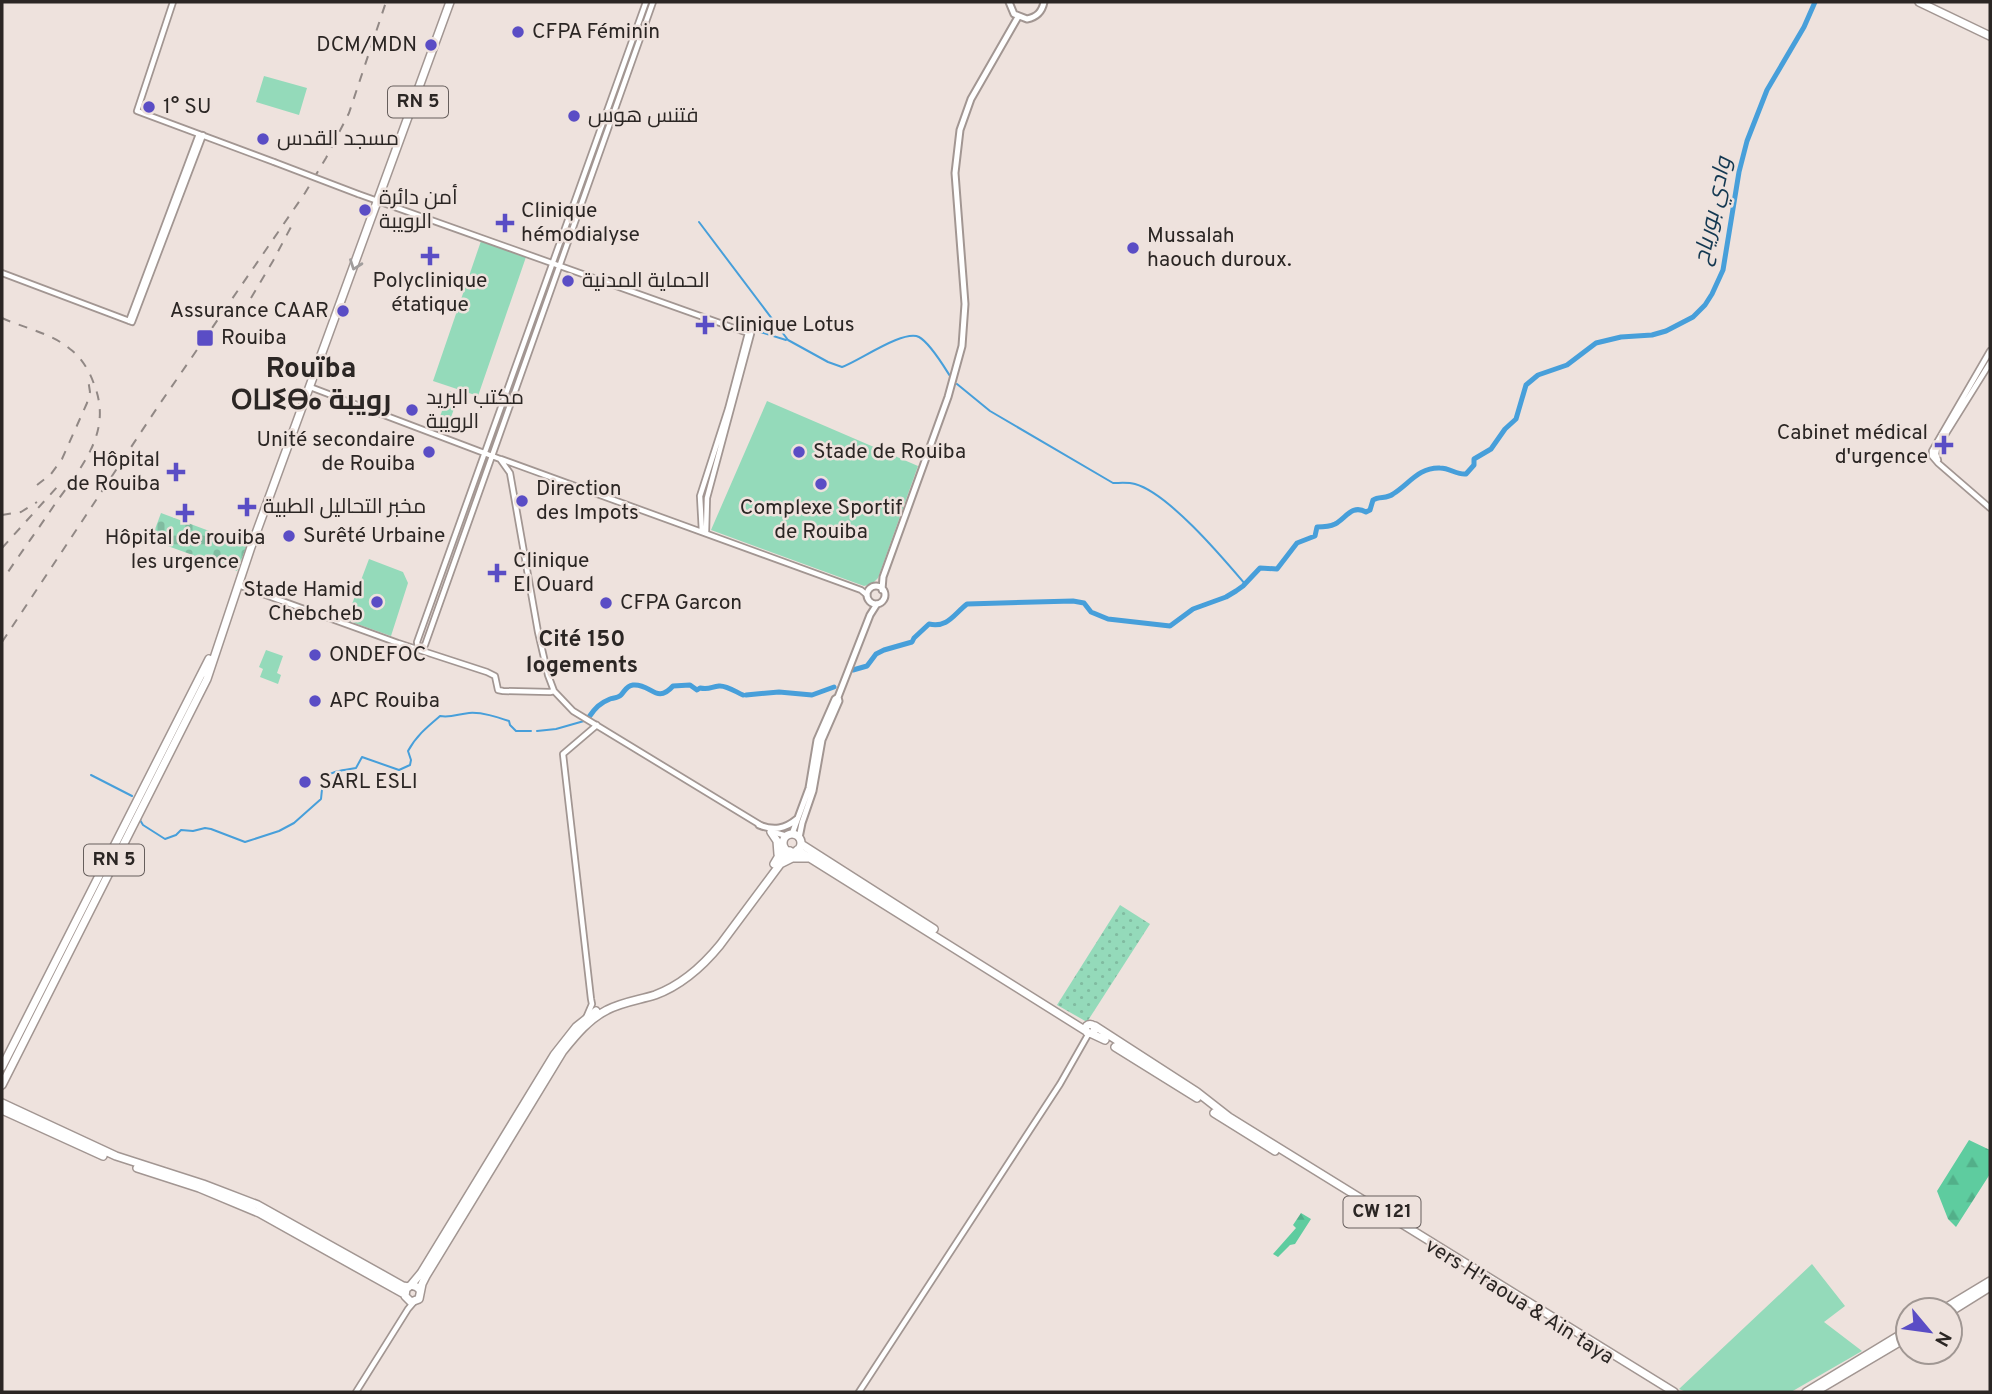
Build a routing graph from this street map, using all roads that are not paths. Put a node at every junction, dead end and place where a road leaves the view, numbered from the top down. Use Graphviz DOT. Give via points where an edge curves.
graph roads {
  1 [pos="173,2"];
  2 [pos="452,2"];
  3 [pos="646,2"];
  4 [pos="653,2"];
  5 [pos="1009,2"];
  6 [pos="1044,2"];
  7 [pos="1919,2"];
  8 [pos="1930,2"];
  9 [pos="1018,17"];
  10 [pos="1990,34"];
  11 [pos="201,135"];
  12 [pos="380,201"];
  13 [pos="553,263"];
  14 [pos="560,266"];
  15 [pos="2,273"];
  16 [pos="1990,351"];
  17 [pos="1990,363"];
  18 [pos="956,367"];
  19 [pos="961,374"];
  20 [pos="310,387"];
  21 [pos="484,452"];
  22 [pos="492,455"];
  23 [pos="500,459"];
  24 [pos="1942,466"];
  25 [pos="1990,508"];
  26 [pos="704,533"];
  27 [pos="883,577"];
  28 [pos="238,585"];
  29 [pos="882,590"];
  30 [pos="870,593"];
  31 [pos="877,604"];
  32 [pos="870,615"];
  33 [pos="418,649"];
  34 [pos="554,691"];
  35 [pos="838,697"];
  36 [pos="191,706"];
  37 [pos="597,725"];
  38 [pos="801,814"];
  39 [pos="759,825"];
  40 [pos="770,831"];
  41 [pos="794,842"];
  42 [pos="813,859"];
  43 [pos="778,862"];
  44 [pos="586,1018"];
  45 [pos="1090,1029"];
  46 [pos="2,1067"];
  47 [pos="2,1085"];
  48 [pos="2,1102"];
  49 [pos="2,1112"];
  50 [pos="86,1146"];
  51 [pos="116,1158"];
  52 [pos="1990,1281"];
  53 [pos="1990,1287"];
  54 [pos="420,1290"];
  55 [pos="407,1291"];
  56 [pos="1964,1297"];
  57 [pos="414,1302"];
  58 [pos="1964,1303"];
  59 [pos="402,1318"];
  60 [pos="1894,1339"];
  61 [pos="1894,1345"];
  62 [pos="356,1392"];
  63 [pos="859,1392"];
  64 [pos="1665,1392"];
  65 [pos="1674,1392"];
  66 [pos="1806,1392"];
  67 [pos="1816,1392"];
  1 -- 11 [label="main road" via="137,111"];
  2 -- 12 [label="highway, RN 5"];
  3 -- 13 [label="main road"];
  4 -- 14 [label="main road"];
  5 -- 9 [label="main road"];
  6 -- 9 [label="main road" via="1037,16"];
  7 -- 10 [label="highway"];
  8 -- 10 [label="highway"];
  9 -- 18 [label="main road" via="971,99 958,139 955,173 965,316"];
  11 -- 12 [label="main road, bridge"];
  11 -- 15 [label="main road" via="131,322"];
  12 -- 13 [label="main road"];
  12 -- 20 [label="highway, RN 5, one-way"];
  13 -- 14 [label="main road"];
  13 -- 21 [label="main road"];
  14 -- 22 [label="main road"];
  14 -- 26 [label="main road" via="748,333 726,421 700,496"];
  16 -- 24 [label="main road" via="1932,449"];
  17 -- 24 [label="main road" via="1937,450"];
  18 -- 19 [label="main road"];
  18 -- 27 [label="main road"];
  20 -- 21 [label="main road"];
  20 -- 28 [label="highway, RN 5"];
  21 -- 22 [label="main road"];
  21 -- 33 [label="main road"];
  22 -- 23 [label="main road"];
  22 -- 33 [label="main road" via="425,645"];
  23 -- 26 [label="main road"];
  23 -- 34 [label="main road" via="510,473 538,632"];
  24 -- 25 [label="main road"];
  26 -- 30 [label="main road"];
  27 -- 29 [label="main road"];
  27 -- 30 [label="main road"];
  28 -- 33 [label="main road"];
  28 -- 36 [label="highway, RN 5" via="207,679"];
  29 -- 30 [label="main road"];
  29 -- 31 [label="main road" via="884,598"];
  30 -- 31 [label="main road"];
  30 -- 32 [label="main road"];
  31 -- 32 [label="main road"];
  32 -- 35 [label="main road"];
  33 -- 34 [label="main road" via="495,676 498,690"];
  34 -- 37 [label="main road" via="573,711"];
  35 -- 38 [label="main road" via="817,740"];
  35 -- 41 [label="main road"];
  36 -- 46 [label="highway, RN 5"];
  36 -- 47 [label="highway, RN 5"];
  37 -- 39 [label="main road"];
  37 -- 44 [label="main road" via="564,754 592,1004"];
  38 -- 39 [label="main road" via="783,828"];
  38 -- 41 [label="main road"];
  39 -- 40 [label="main road"];
  40 -- 41 [label="main road"];
  40 -- 43 [label="highway" via="779,848"];
  41 -- 42 [label="highway"];
  41 -- 43 [label="highway"];
  41 -- 45 [label="highway, CW 121"];
  42 -- 43 [label="highway"];
  42 -- 45 [label="highway"];
  43 -- 44 [label="highway" via="715,945 685,975 658,989 611,1003"];
  43 -- 54 [label="highway" via="709,959 656,994 607,1010 573,1039"];
  44 -- 55 [label="highway" via="554,1055"];
  45 -- 63 [label="main road" via="1060,1084"];
  45 -- 64 [label="highway, vers H'raoua & Ain taya" via="1201,1100 1225,1121"];
  45 -- 65 [label="highway, CW 121" via="1184,1083 1238,1123"];
  48 -- 50 [label="highway"];
  48 -- 51 [label="highway"];
  49 -- 50 [label="highway"];
  49 -- 51 [label="highway" via="63,1144 105,1160"];
  50 -- 51 [label="highway"];
  51 -- 55 [label="highway" via="258,1205"];
  52 -- 56 [label="highway"];
  53 -- 58 [label="highway"];
  54 -- 55 [label="highway"];
  54 -- 57 [label="highway" via="421,1296"];
  55 -- 57 [label="highway"];
  55 -- 59 [label="main road"];
  57 -- 59 [label="main road"];
  59 -- 62 [label="main road"];
  60 -- 66 [label="highway"];
  61 -- 67 [label="highway"];
}
